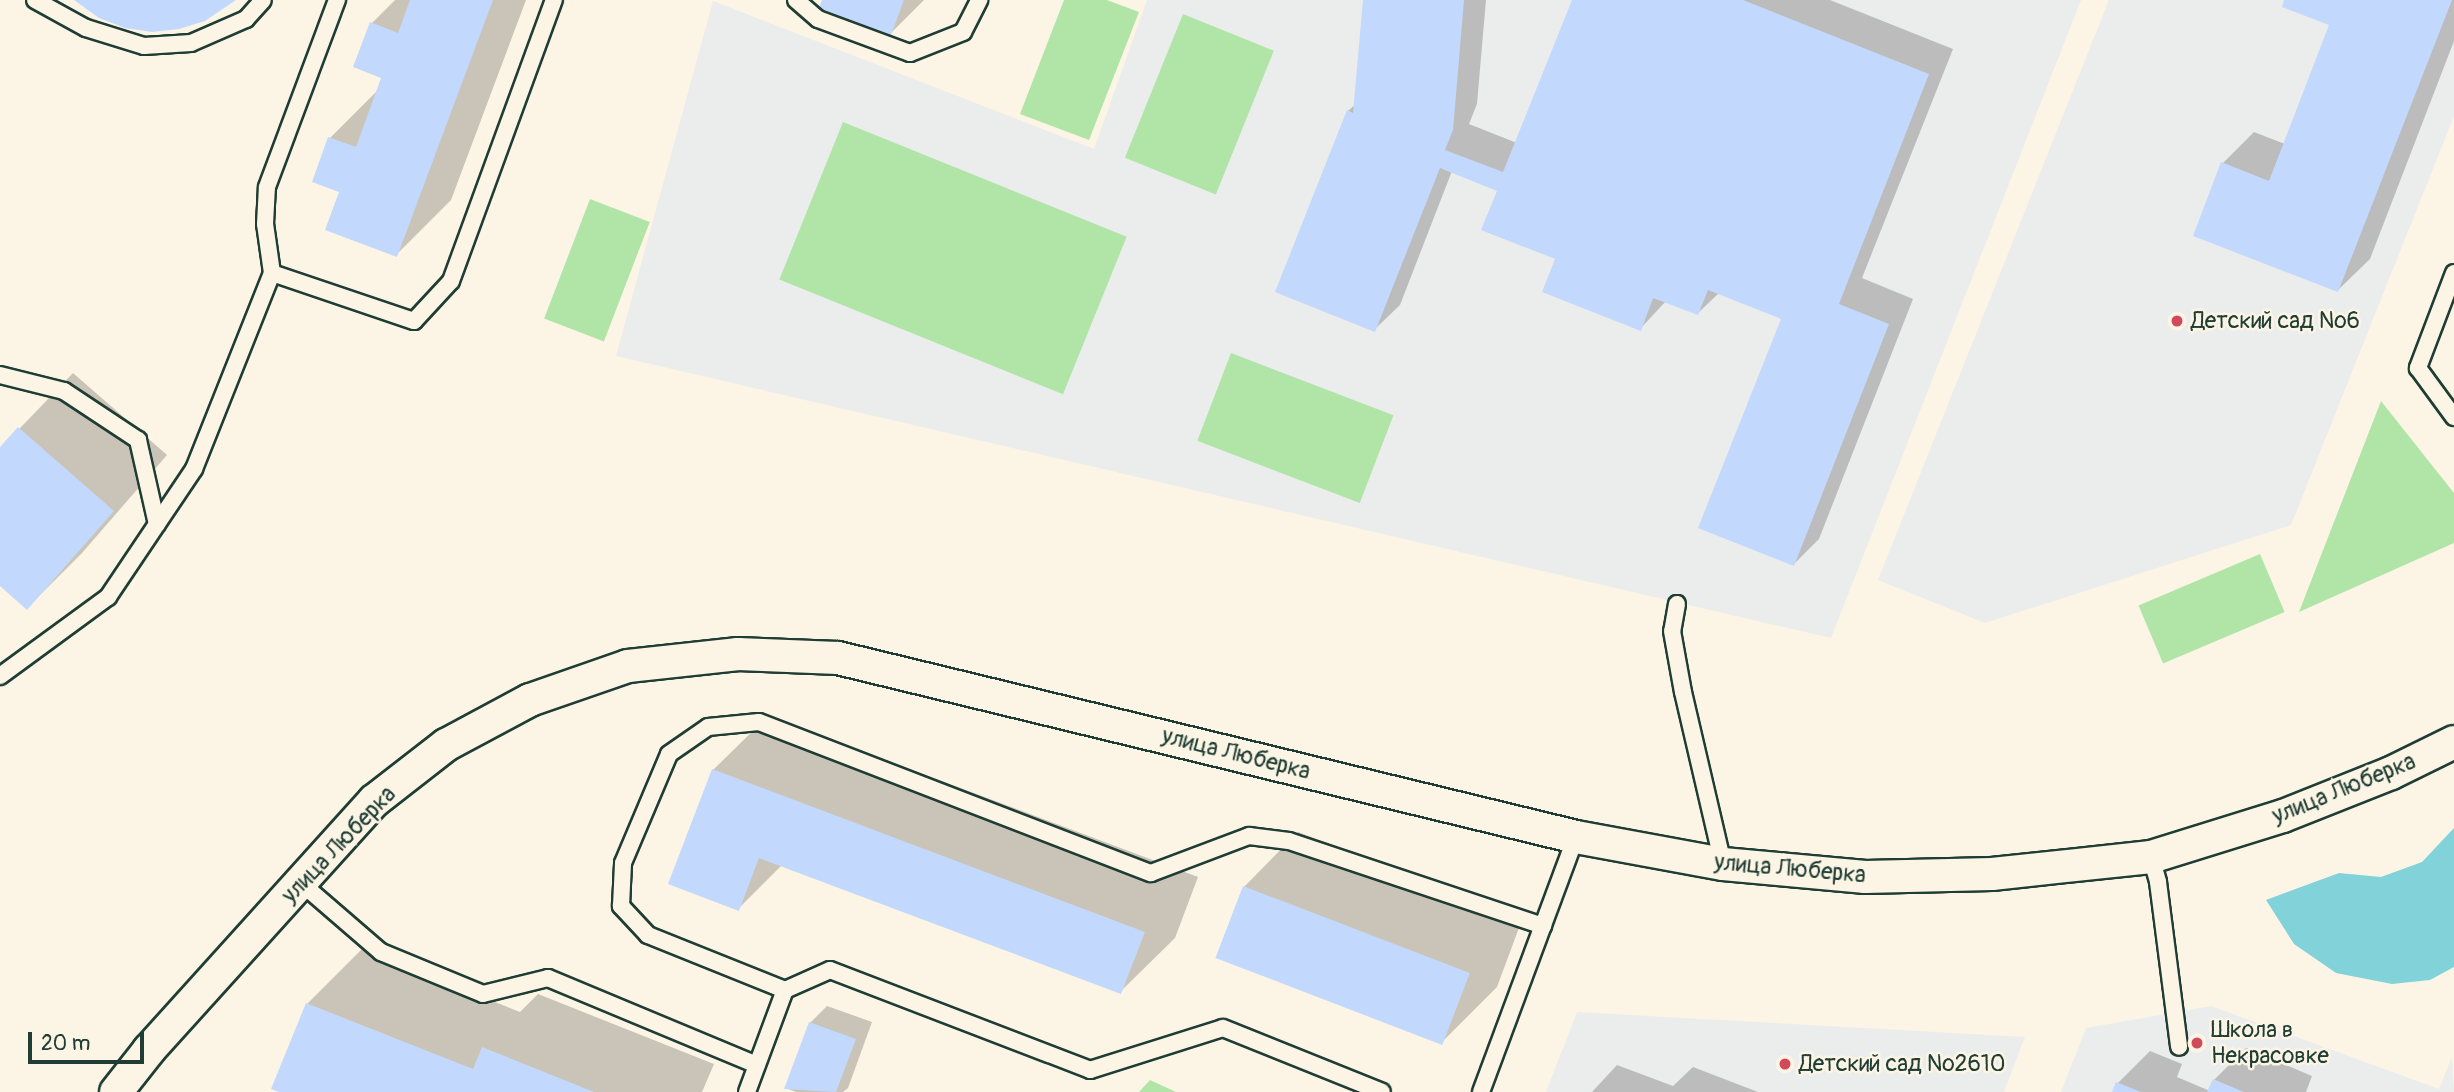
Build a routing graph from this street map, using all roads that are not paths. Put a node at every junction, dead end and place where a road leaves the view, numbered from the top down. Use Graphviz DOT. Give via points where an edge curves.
graph roads {
  1 [pos="263,0"];
  2 [pos="337,0"];
  3 [pos="554,0"];
  4 [pos="796,0"];
  5 [pos="979,0"];
  6 [pos="37,1"];
  7 [pos="272,273"];
  8 [pos="2454,273"];
  9 [pos="0,375"];
  10 [pos="2454,417"];
  11 [pos="157,524"];
  12 [pos="1677,604"];
  13 [pos="0,677"];
  14 [pos="2454,742"];
  15 [pos="1576,836"];
  16 [pos="2151,857"];
  17 [pos="1723,864"];
  18 [pos="301,883"];
  19 [pos="1543,926"];
  20 [pos="785,990"];
  21 [pos="2179,1046"];
  22 [pos="145,1056"];
  23 [pos="757,1065"];
  24 [pos="116,1092"];
  25 [pos="136,1092"];
  26 [pos="747,1092"];
  27 [pos="1382,1092"];
  28 [pos="1482,1092"];
  1 -- 6 [label="lane" via="246,19 191,43 144,46 86,28"];
  2 -- 7 [label="lane" via="267,187 265,224"];
  3 -- 7 [label="lane" via="451,281 414,321"];
  4 -- 5 [label="lane" via="818,19 910,53 963,32"];
  7 -- 11 [label="lane" via="194,469"];
  8 -- 10 [label="lane" via="2418,368"];
  9 -- 11 [label="lane" via="64,391 138,440"];
  11 -- 13 [label="lane" via="108,597"];
  12 -- 17 [label="lane" via="1672,631"];
  14 -- 16 [label="street, улица Люберка" via="2283,816"];
  15 -- 17 [label="street, улица Люберка"];
  15 -- 18 [label="street, улица Люберка" via="838,658 738,654 628,666 530,700 446,745 374,802"];
  15 -- 19 [label="lane"];
  16 -- 17 [label="street, улица Люберка" via="1992,874 1878,877"];
  16 -- 21 [label="lane"];
  18 -- 22 [label="street, улица Люберка"];
  18 -- 23 [label="lane" via="381,952 483,994 548,978"];
  19 -- 20 [label="lane" via="1289,841 1249,836 1151,873 759,722 709,727 669,754 623,863 621,906 648,935"];
  19 -- 28 [label="lane"];
  20 -- 23 [label="lane"];
  20 -- 27 [label="lane" via="830,970 1090,1070 1223,1028"];
  22 -- 24 [label="street, улица Люберка"];
  22 -- 25 [label="street, улица Люберка"];
  23 -- 26 [label="lane"];
}
